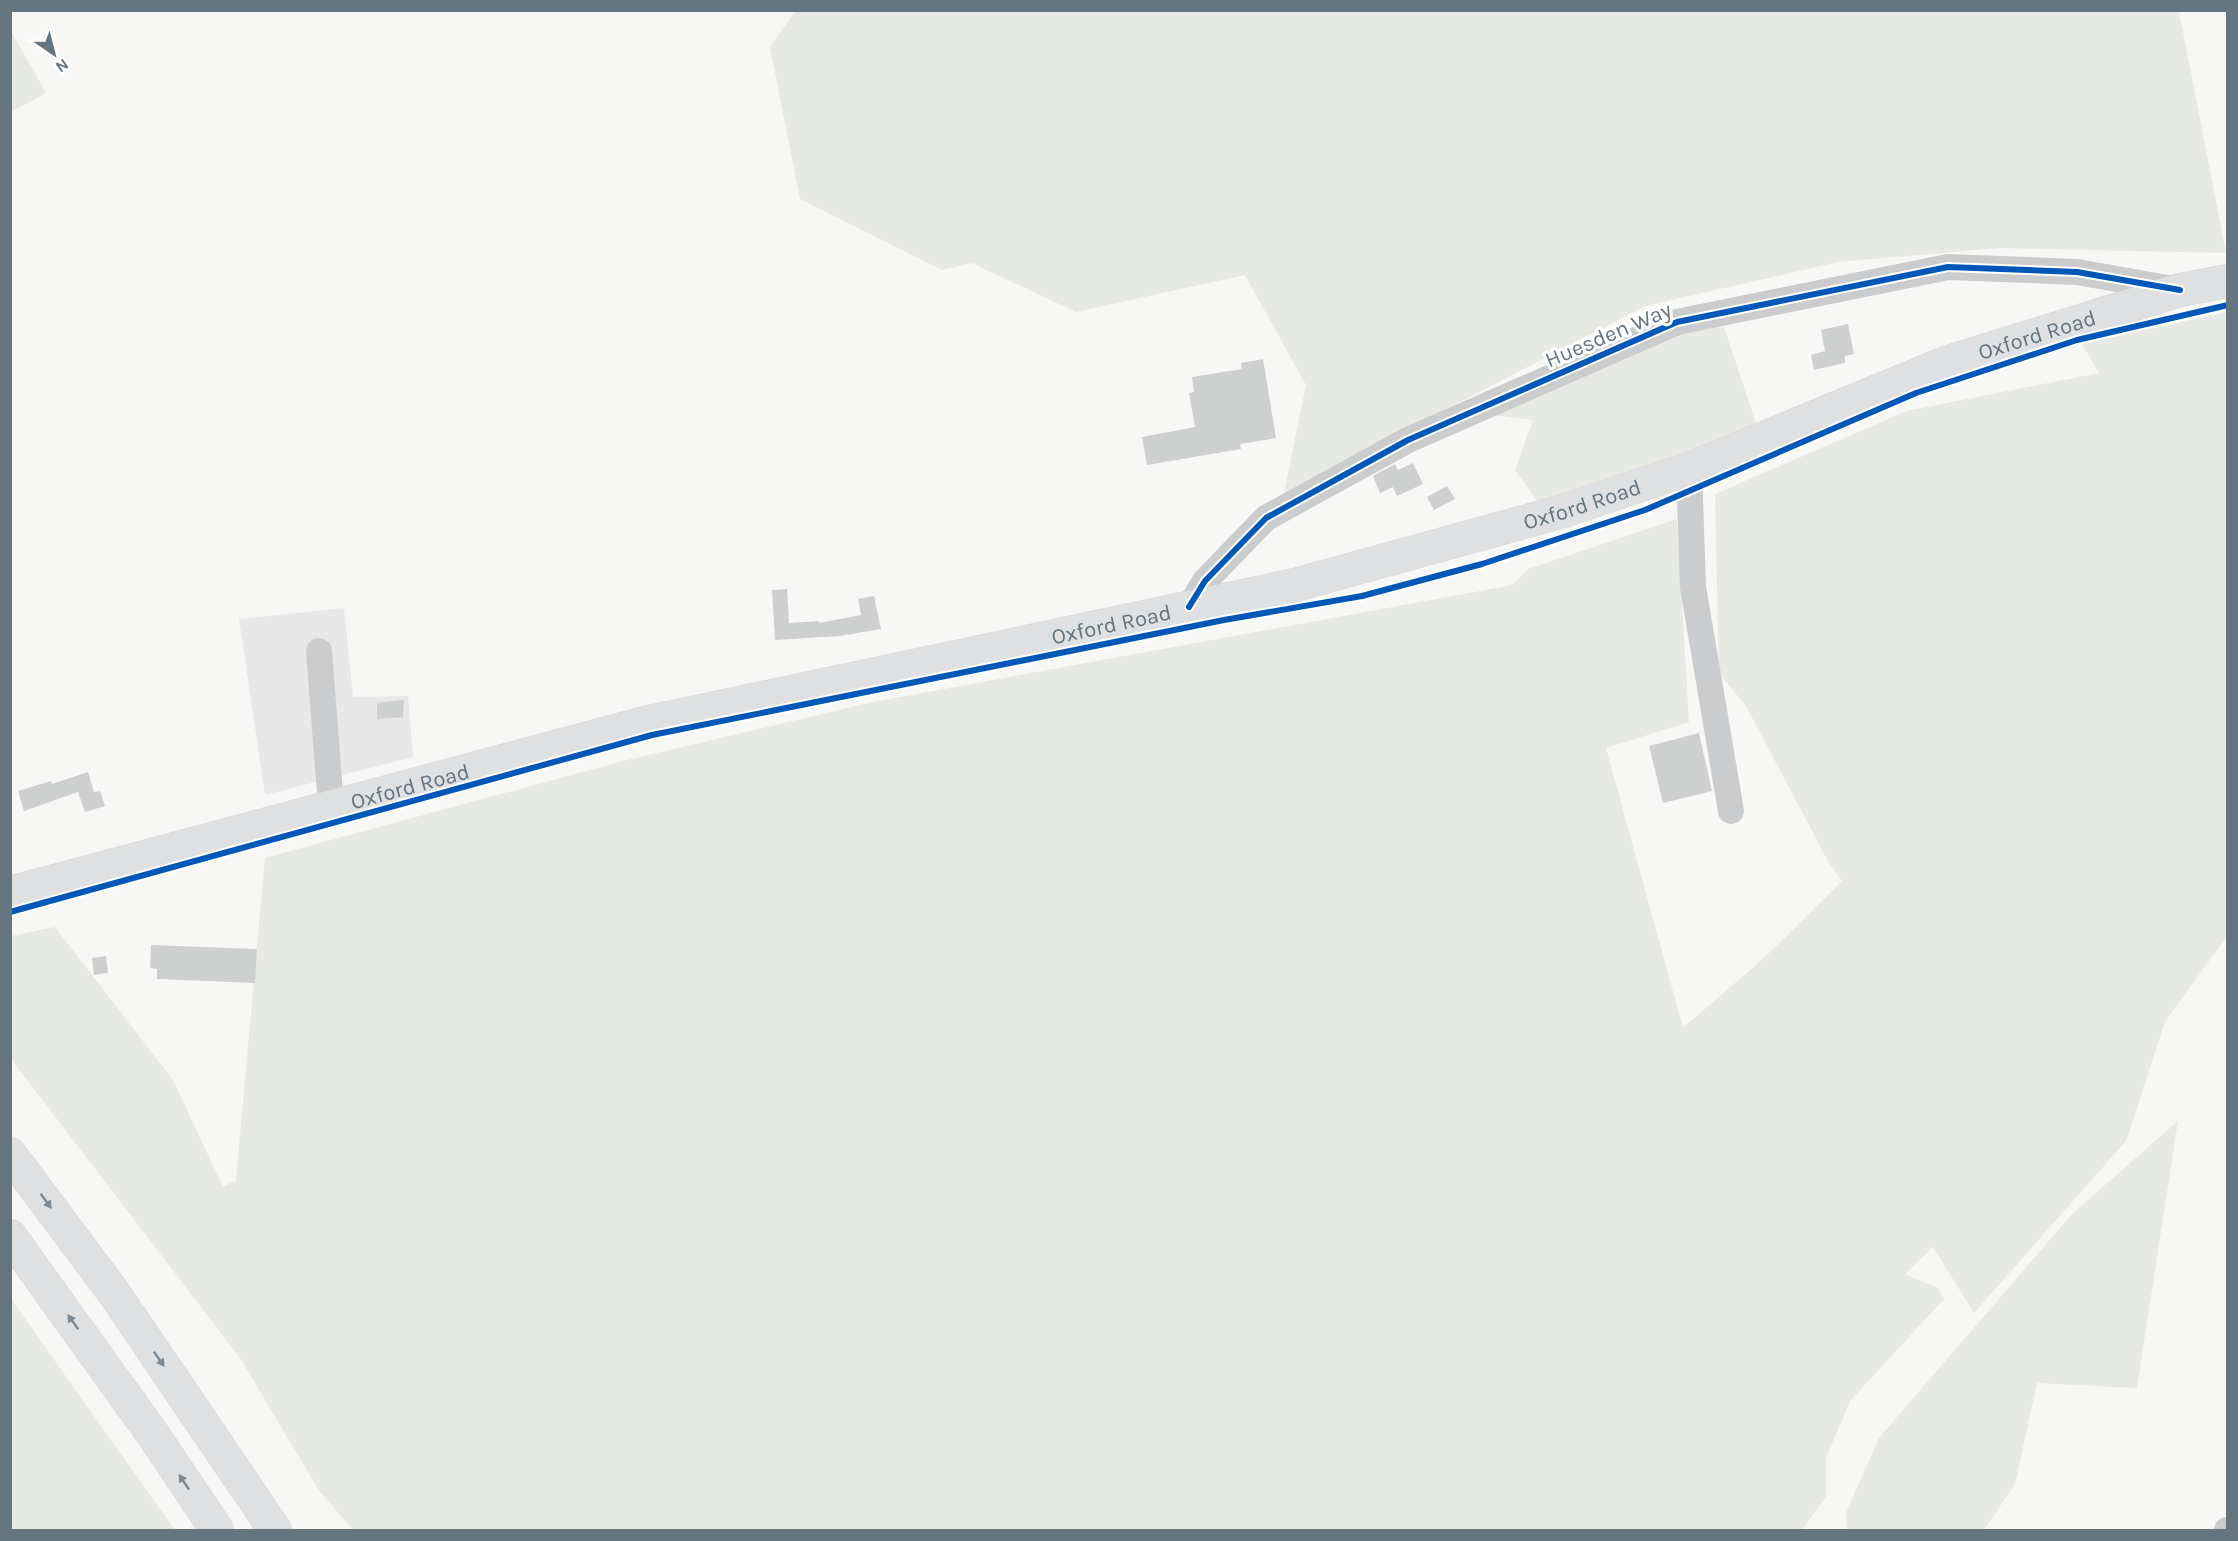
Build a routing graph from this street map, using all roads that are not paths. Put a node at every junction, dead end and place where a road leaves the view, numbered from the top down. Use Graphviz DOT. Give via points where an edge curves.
graph roads {
  1 [pos="2228,281"];
  2 [pos="2180,290"];
  3 [pos="1689,469"];
  4 [pos="1189,607"];
  5 [pos="319,651"];
  6 [pos="332,806"];
  7 [pos="1731,811"];
  8 [pos="10,893"];
  9 [pos="10,1154"];
  10 [pos="10,1236"];
  11 [pos="217,1530"];
  12 [pos="275,1530"];
  1 -- 2 [label="main road, Oxford Road"];
  2 -- 3 [label="main road, Oxford Road" via="1948,362"];
  2 -- 4 [label="street, Huesden Way" via="2077,272 1948,267 1677,322 1408,440 1266,518 1205,581"];
  3 -- 4 [label="main road, Oxford Road" via="1567,510 1295,585"];
  3 -- 7 [label="street" via="1693,587"];
  4 -- 6 [label="main road, Oxford Road" via="645,723"];
  5 -- 6 [label="street"];
  6 -- 8 [label="main road, Oxford Road"];
  9 -- 12 [label="main road, one-way" via="114,1293"];
  11 -- 10 [label="main road, one-way"];
}
